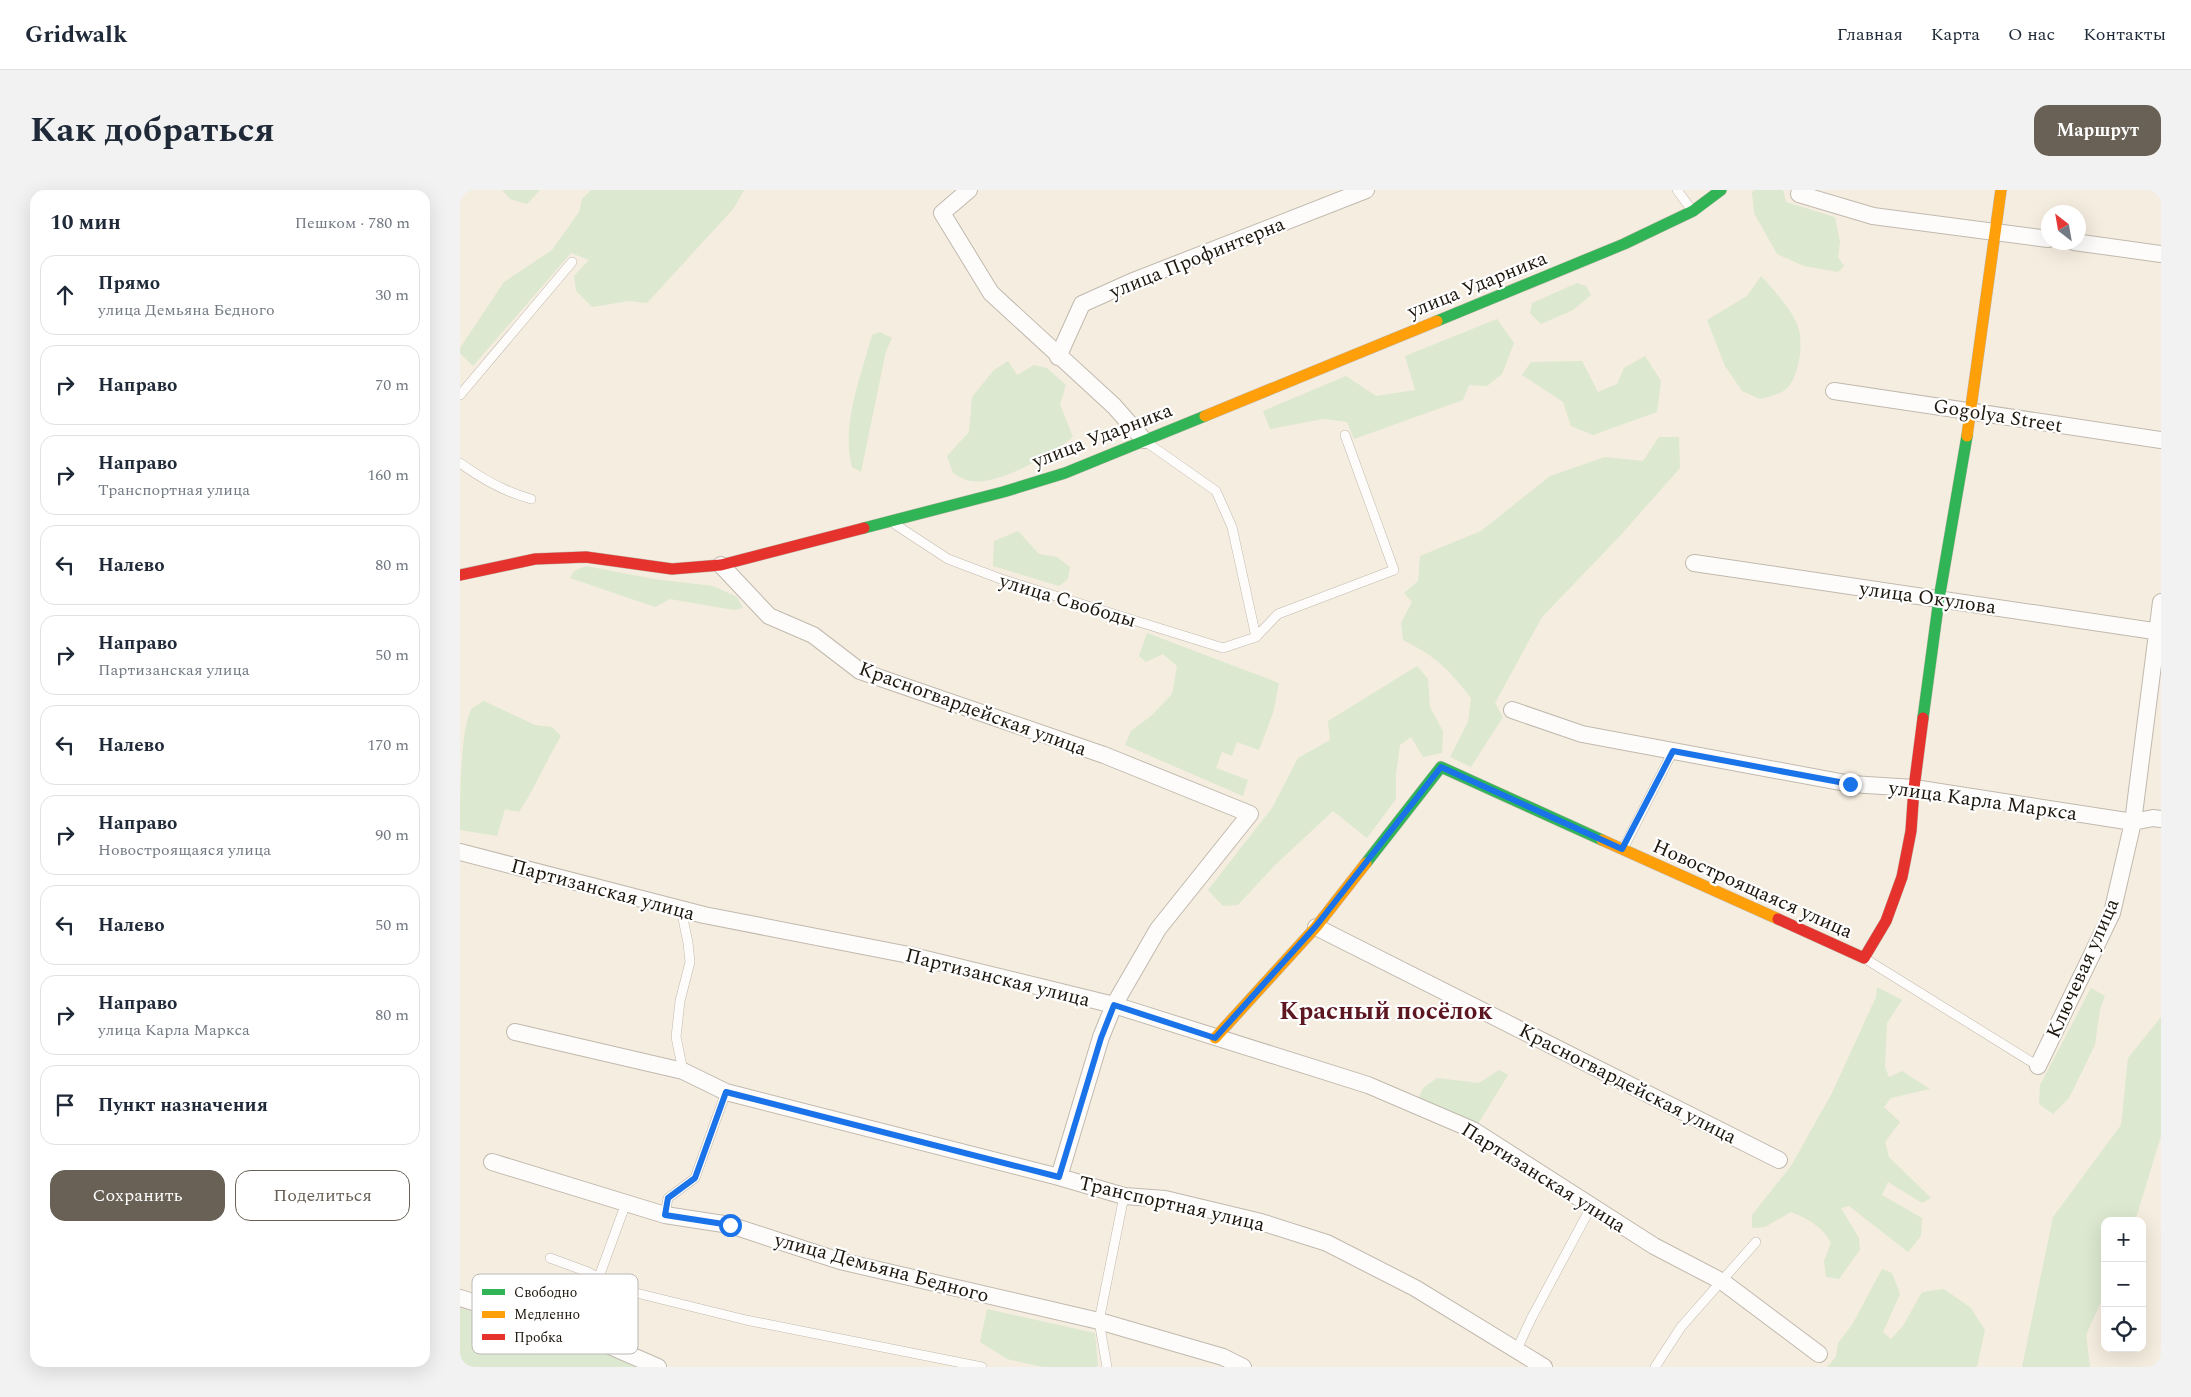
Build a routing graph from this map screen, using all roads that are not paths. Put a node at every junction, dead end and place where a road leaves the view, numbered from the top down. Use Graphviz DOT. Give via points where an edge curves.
graph roads {
  1 [pos="969,190"];
  2 [pos="1366,190"];
  3 [pos="1676,190"];
  4 [pos="1721,190"];
  5 [pos="2001,190"];
  6 [pos="1799,194"];
  7 [pos="1692,211"];
  8 [pos="1996,232"];
  9 [pos="2041,238"];
  10 [pos="2086,244"];
  11 [pos="2161,254"];
  12 [pos="572,262"];
  13 [pos="1058,357"];
  14 [pos="1834,391"];
  15 [pos="460,395"];
  16 [pos="1972,410"];
  17 [pos="1345,434"];
  18 [pos="1144,440"];
  19 [pos="2161,440"];
  20 [pos="460,463"];
  21 [pos="531,499"];
  22 [pos="890,521"];
  23 [pos="1694,563"];
  24 [pos="721,565"];
  25 [pos="460,575"];
  26 [pos="1939,599"];
  27 [pos="2161,602"];
  28 [pos="2159,632"];
  29 [pos="1256,637"];
  30 [pos="1512,710"];
  31 [pos="1673,751"];
  32 [pos="1914,788"];
  33 [pos="2161,819"];
  34 [pos="2134,822"];
  35 [pos="1622,849"];
  36 [pos="460,852"];
  37 [pos="681,909"];
  38 [pos="1316,926"];
  39 [pos="1864,958"];
  40 [pos="1114,1005"];
  41 [pos="516,1032"];
  42 [pos="1215,1038"];
  43 [pos="2038,1066"];
  44 [pos="683,1072"];
  45 [pos="726,1092"];
  46 [pos="1779,1160"];
  47 [pos="492,1162"];
  48 [pos="1059,1177"];
  49 [pos="1124,1196"];
  50 [pos="626,1203"];
  51 [pos="1592,1205"];
  52 [pos="665,1215"];
  53 [pos="1756,1242"];
  54 [pos="550,1258"];
  55 [pos="591,1274"];
  56 [pos="599,1274"];
  57 [pos="1722,1282"];
  58 [pos="638,1293"];
  59 [pos="460,1298"];
  60 [pos="472,1302"];
  61 [pos="1099,1321"];
  62 [pos="1516,1351"];
  63 [pos="626,1354"];
  64 [pos="1819,1354"];
  65 [pos="658,1367"];
  66 [pos="982,1367"];
  67 [pos="1107,1367"];
  68 [pos="1243,1367"];
  69 [pos="1544,1367"];
  70 [pos="1655,1367"];
  1 -- 13 [label="street" via="942,213 991,293"];
  2 -- 13 [label="street, улица Профинтерна" via="1082,304"];
  3 -- 7 [label="lane"];
  4 -- 7 [label="street, улица Ударника"];
  5 -- 8 [label="street"];
  6 -- 8 [label="street" via="1873,216"];
  7 -- 18 [label="street, улица Ударника" via="1624,244"];
  8 -- 9 [label="street"];
  8 -- 16 [label="street"];
  10 -- 11 [label="street"];
  12 -- 15 [label="lane"];
  13 -- 18 [label="street" via="1114,406"];
  14 -- 16 [label="street, Gogolya Street"];
  16 -- 19 [label="street, Gogolya Street"];
  16 -- 26 [label="street"];
  17 -- 29 [label="lane, улица Свободы" via="1394,570 1278,614"];
  18 -- 22 [label="street, улица Ударника" via="1064,473"];
  18 -- 29 [label="lane" via="1216,490 1232,527"];
  20 -- 21 [label="lane" via="511,494"];
  22 -- 24 [label="street, улица Ударника"];
  22 -- 29 [label="lane, улица Свободы" via="948,558 1001,580 1223,648"];
  23 -- 26 [label="street, улица Окулова"];
  24 -- 25 [label="street, улица Ударника" via="672,569 586,557 535,559"];
  24 -- 40 [label="street, Красногвардейская улица" via="769,616 813,635 860,671 1104,755 1250,814 1158,929"];
  26 -- 28 [label="street, улица Окулова"];
  26 -- 32 [label="street"];
  27 -- 28 [label="street, Ключевая улица"];
  28 -- 34 [label="street, Ключевая улица"];
  30 -- 31 [label="street, улица Карла Маркса" via="1582,734"];
  31 -- 32 [label="street, улица Карла Маркса" via="1850,784"];
  31 -- 35 [label="lane"];
  32 -- 34 [label="street, улица Карла Маркса"];
  32 -- 39 [label="street" via="1914,809 1901,881 1876,944"];
  33 -- 34 [label="street, улица Карла Маркса"];
  34 -- 43 [label="street, Ключевая улица" via="2112,913"];
  35 -- 38 [label="street, Новостроящаяся улица" via="1441,767"];
  35 -- 39 [label="street, Новостроящаяся улица"];
  36 -- 37 [label="street, Партизанская улица"];
  37 -- 40 [label="street, Партизанская улица" via="910,955"];
  37 -- 44 [label="lane" via="690,962 680,1001 676,1037"];
  38 -- 42 [label="street"];
  38 -- 46 [label="street, Красногвардейская улица"];
  39 -- 43 [label="lane, Новостроящаяся улица"];
  40 -- 42 [label="street, Партизанская улица"];
  40 -- 48 [label="street"];
  41 -- 44 [label="street, Транспортная улица"];
  42 -- 51 [label="street, Партизанская улица" via="1368,1085 1473,1130"];
  44 -- 45 [label="street, Транспортная улица"];
  45 -- 48 [label="street, Транспортная улица"];
  45 -- 52 [label="lane" via="695,1178 668,1198"];
  47 -- 50 [label="street, улица Демьяна Бедного"];
  48 -- 49 [label="street, Транспортная улица"];
  49 -- 61 [label="lane"];
  49 -- 62 [label="street, Транспортная улица" via="1164,1199 1261,1222 1326,1243 1415,1288"];
  50 -- 52 [label="street, улица Демьяна Бедного"];
  50 -- 56 [label="lane"];
  51 -- 57 [label="street, Партизанская улица" via="1654,1246"];
  51 -- 62 [label="lane"];
  52 -- 61 [label="street, улица Демьяна Бедного" via="730,1225 840,1261"];
  53 -- 57 [label="lane"];
  54 -- 55 [label="lane"];
  57 -- 64 [label="street, Партизанская улица"];
  57 -- 70 [label="lane" via="1680,1327"];
  58 -- 66 [label="lane" via="746,1320"];
  59 -- 60 [label="street"];
  61 -- 67 [label="lane"];
  61 -- 68 [label="street, улица Демьяна Бедного" via="1223,1357"];
  62 -- 69 [label="street, Транспортная улица"];
  63 -- 65 [label="street"];
}
